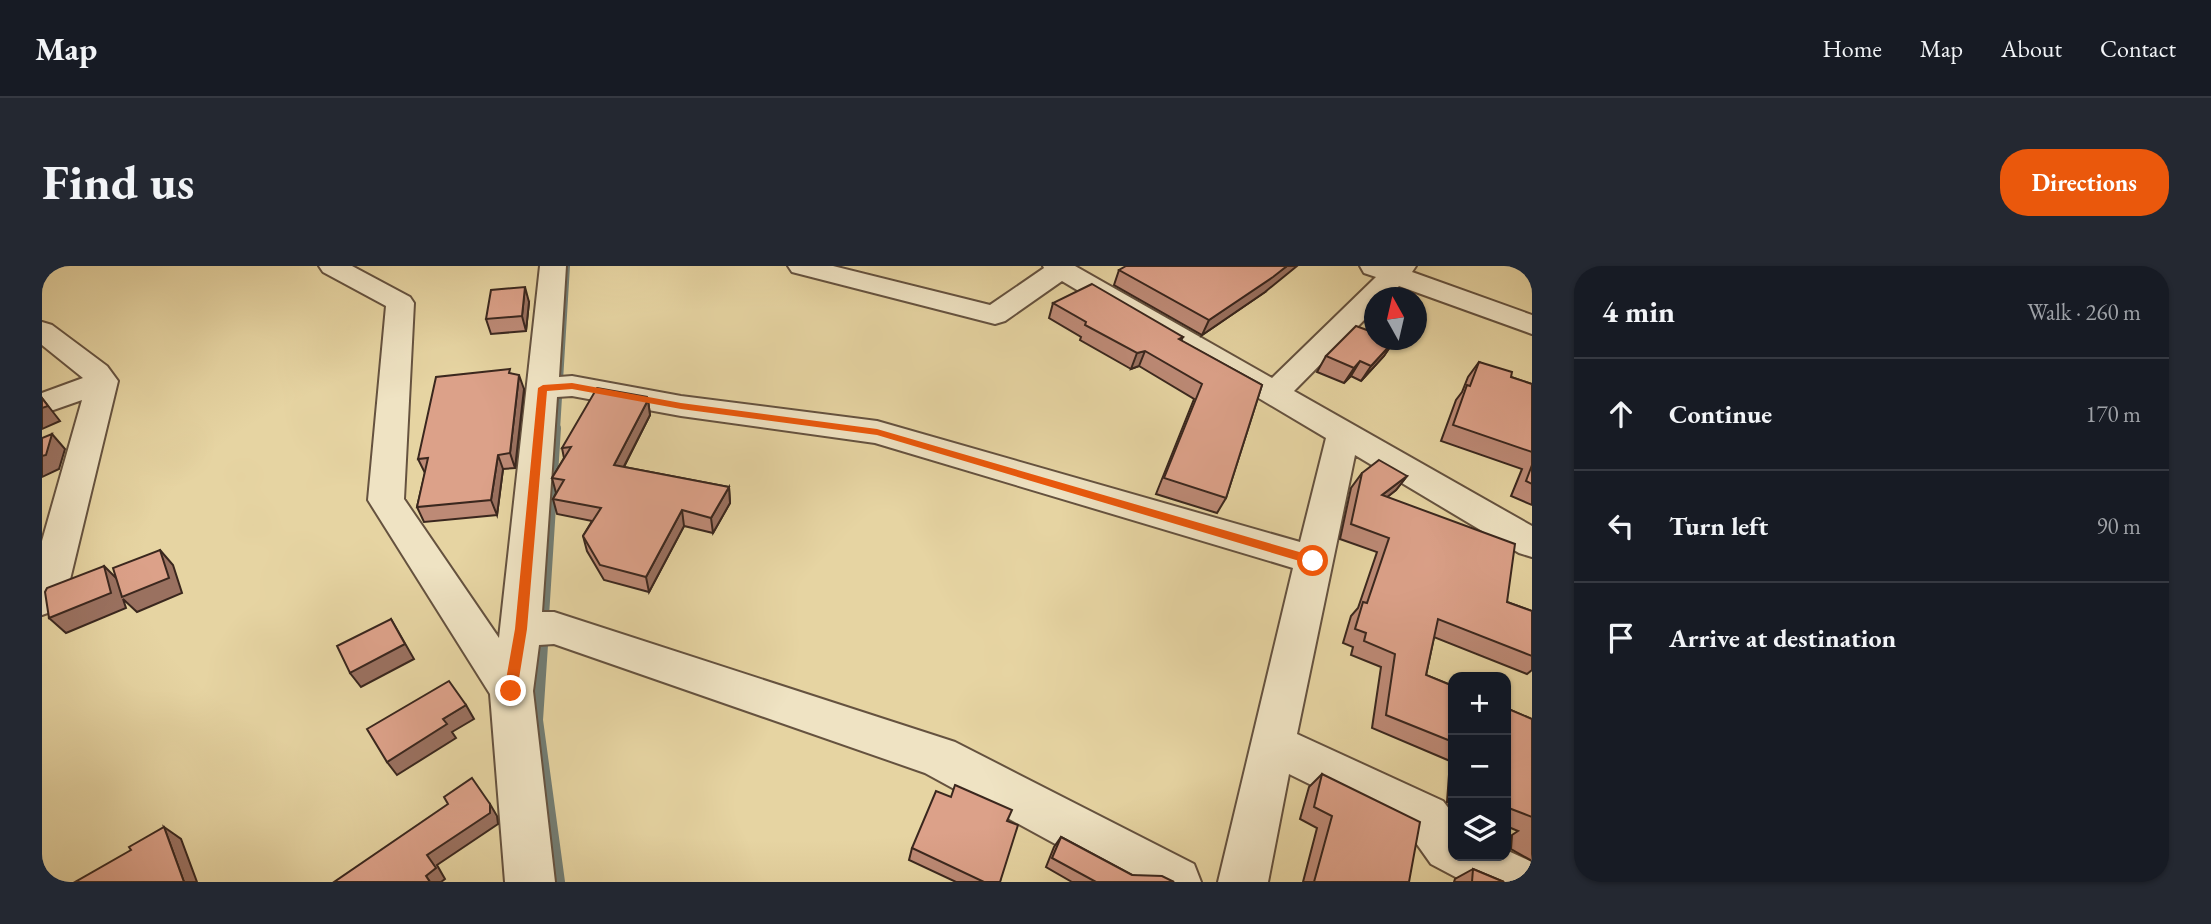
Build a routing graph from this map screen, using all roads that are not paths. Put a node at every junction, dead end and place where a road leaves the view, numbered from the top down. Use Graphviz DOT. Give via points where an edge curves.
graph roads {
  1 [pos="332,266"];
  2 [pos="552,266"];
  3 [pos="801,266"];
  4 [pos="1059,267"];
  5 [pos="1389,269"];
  6 [pos="1532,325"];
  7 [pos="42,331"];
  8 [pos="103,381"];
  9 [pos="557,387"];
  10 [pos="1273,394"];
  11 [pos="42,404"];
  12 [pos="91,424"];
  13 [pos="1343,435"];
  14 [pos="54,439"];
  15 [pos="1532,543"];
  16 [pos="1313,561"];
  17 [pos="42,599"];
  18 [pos="538,628"];
  19 [pos="511,691"];
  20 [pos="1272,744"];
  21 [pos="1448,847"];
  22 [pos="1475,861"];
  23 [pos="530,882"];
  24 [pos="1176,882"];
  25 [pos="1243,882"];
  26 [pos="1518,882"];
  1 -- 19 [label="street" via="400,303 386,500"];
  2 -- 9 [label="street"];
  3 -- 4 [label="street" via="995,315"];
  4 -- 10 [label="street"];
  5 -- 6 [label="street"];
  5 -- 10 [label="street"];
  7 -- 8 [label="street"];
  8 -- 11 [label="street"];
  8 -- 12 [label="street"];
  9 -- 16 [label="street" via="877,432"];
  9 -- 18 [label="street"];
  10 -- 13 [label="street"];
  12 -- 14 [label="street"];
  12 -- 17 [label="street"];
  13 -- 15 [label="street"];
  13 -- 16 [label="street"];
  16 -- 20 [label="street"];
  18 -- 19 [label="street"];
  18 -- 24 [label="street" via="939,757"];
  19 -- 23 [label="street"];
  20 -- 21 [label="street" via="1426,817"];
  20 -- 25 [label="street"];
  22 -- 26 [label="street"];
}
